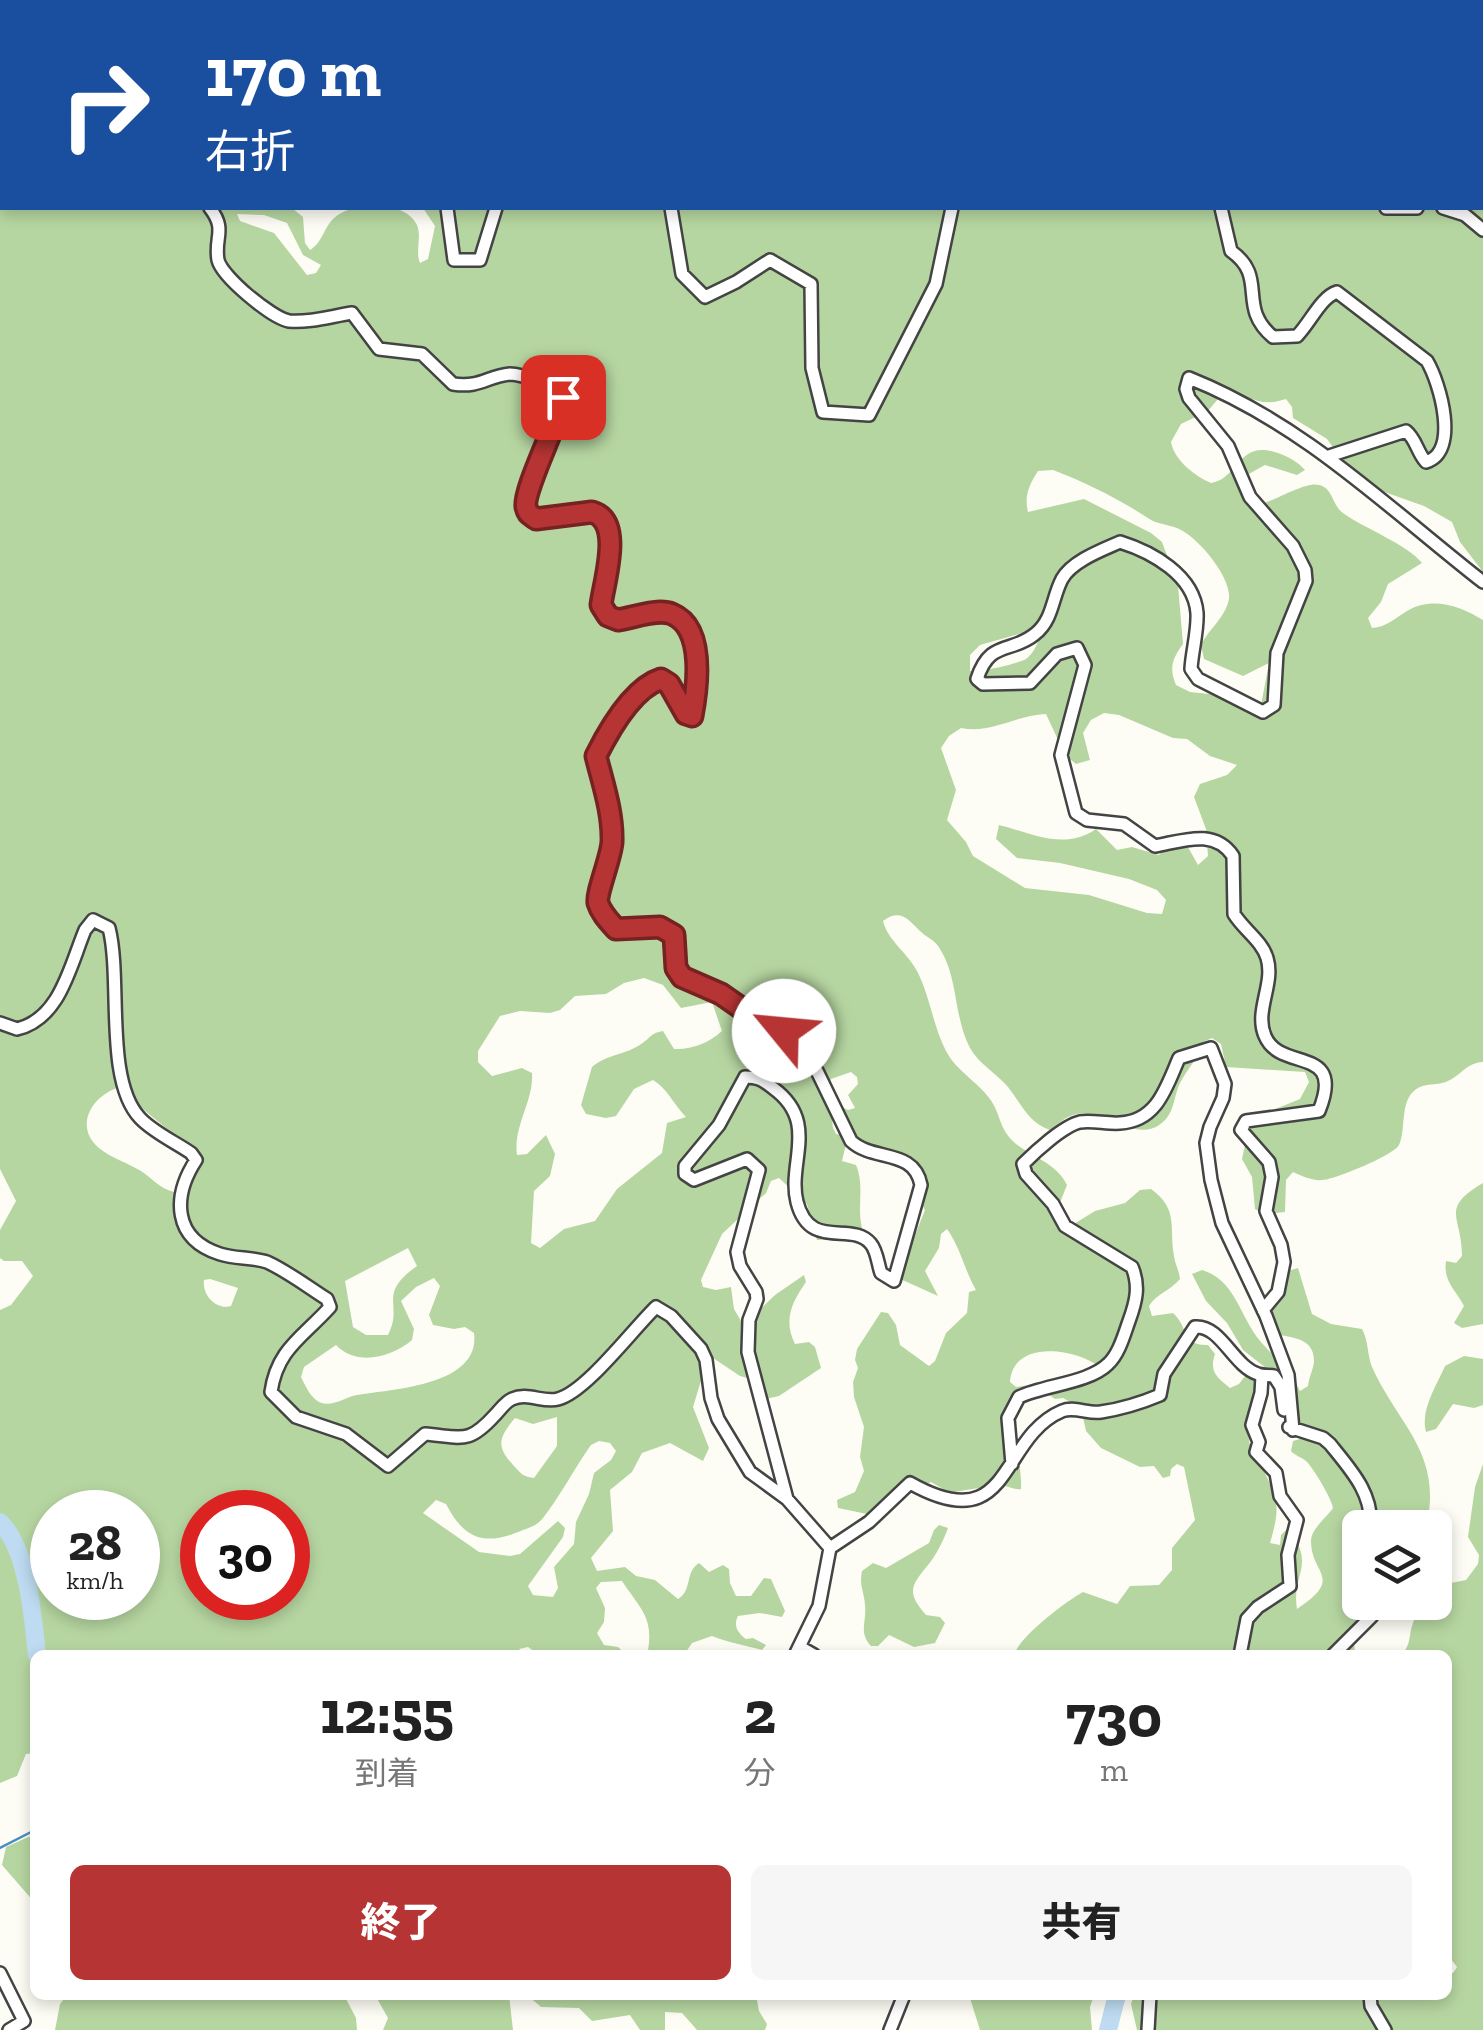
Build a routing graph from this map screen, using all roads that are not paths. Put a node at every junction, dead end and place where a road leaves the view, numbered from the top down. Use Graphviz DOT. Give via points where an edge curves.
graph roads {
  1 [pos="211,210"];
  2 [pos="446,210"];
  3 [pos="495,210"];
  4 [pos="672,210"];
  5 [pos="952,210"];
  6 [pos="1221,210"];
  7 [pos="1450,210"];
  8 [pos="1483,230"];
  9 [pos="1329,456"];
  10 [pos="1483,582"];
  11 [pos="0,1022"];
  12 [pos="1263,1310"];
  13 [pos="1262,1376"];
  14 [pos="1293,1430"];
  15 [pos="1012,1464"];
  16 [pos="787,1498"];
  17 [pos="1371,1510"];
  18 [pos="830,1548"];
  19 [pos="1368,1620"];
  20 [pos="798,1650"];
  21 [pos="1241,1650"];
  22 [pos="1338,1650"];
  23 [pos="0,1973"];
  24 [pos="902,2000"];
  25 [pos="1150,2000"];
  26 [pos="1370,2000"];
  27 [pos="15,2026"];
  28 [pos="890,2030"];
  29 [pos="1148,2030"];
  30 [pos="1385,2030"];
  1 -- 16 [label="street" via="221,226 218,257 224,271 278,318 352,313 379,349 422,354 453,384 477,386 511,374 563,397 531,481 528,513 536,519 600,515 610,543 604,612 618,620 672,614 695,646 692,716 669,684 647,684 596,756 612,841 600,908 616,929 667,930 674,935 682,977 798,1042 851,1141 906,1160 921,1185 894,1280 881,1273 872,1244 860,1236 828,1234 807,1224 797,1203 798,1124 781,1094 758,1077 746,1078 685,1166 694,1180 748,1159 759,1170 737,1252 756,1292 748,1352"];
  2 -- 3 [label="street" via="454,260 480,260"];
  4 -- 5 [label="street" via="682,274 705,297 770,260 811,284 812,368 823,412 869,415 936,284"];
  6 -- 9 [label="street" via="1231,251 1254,288 1253,313 1273,336 1297,336 1337,292 1433,370 1446,427 1436,459 1426,462 1406,431"];
  7 -- 8 [label="street"];
  9 -- 10 [label="street"];
  9 -- 12 [label="street" via="1249,404 1189,378 1190,398 1228,446 1250,497 1305,570 1277,653 1271,708 1263,712 1198,679 1191,669 1197,612 1189,588 1145,550 1120,542 1070,570 1034,636 993,652 977,679 1030,683 1058,654 1076,648 1085,665 1061,755 1076,814 1124,824 1155,846 1205,837 1233,856 1234,914 1269,964 1266,1041 1312,1063 1326,1083 1319,1111 1246,1121 1241,1130 1269,1162 1266,1211 1282,1245 1278,1292"];
  11 -- 16 [label="street" via="17,1029 42,1019 84,930 92,920 109,928 128,1102 196,1160 179,1195 190,1234 207,1249 265,1262 327,1299 330,1307 274,1371 272,1392 296,1417 346,1434 388,1466 425,1434 470,1438 511,1399 556,1400 572,1393 656,1308 702,1349 718,1419 750,1472"];
  12 -- 14 [label="street" via="1288,1375"];
  12 -- 15 [label="street" via="1211,1180 1206,1143 1225,1084 1212,1048 1179,1058 1148,1115 1117,1124 1080,1122 1023,1164 1065,1226 1132,1267 1137,1294 1107,1366 1018,1397 1008,1418"];
  13 -- 14 [label="street" via="1277,1380"];
  13 -- 15 [label="street" via="1212,1331 1195,1328 1164,1374 1160,1394 1101,1412 1062,1411 1044,1422"];
  13 -- 21 [label="street" via="1252,1424 1260,1442 1256,1452 1276,1473 1280,1496 1297,1520 1288,1555 1290,1586 1247,1619"];
  14 -- 17 [label="street" via="1330,1444"];
  15 -- 18 [label="street" via="996,1485 969,1499 932,1495 910,1483"];
  16 -- 18 [label="street"];
  18 -- 20 [label="street" via="819,1606"];
  19 -- 22 [label="street"];
  23 -- 27 [label="street"];
  24 -- 28 [label="street"];
  25 -- 29 [label="street"];
  26 -- 30 [label="street"];
}
